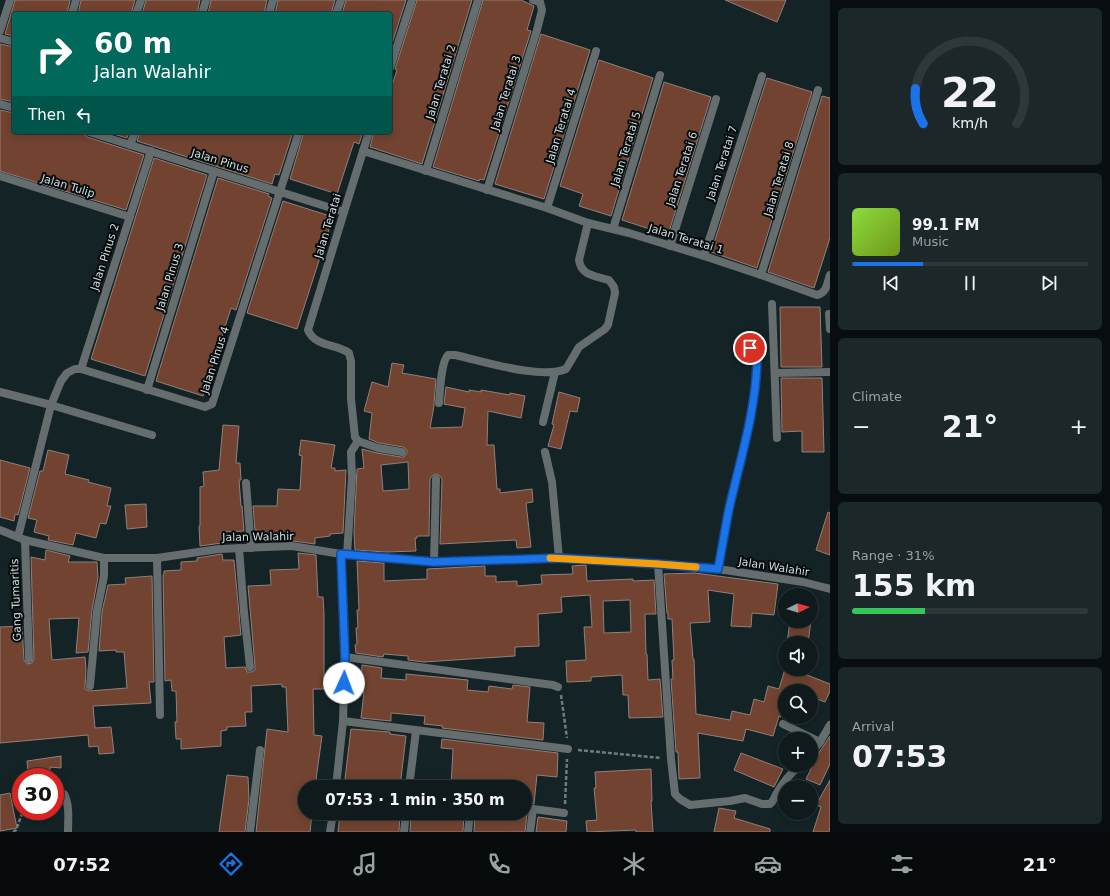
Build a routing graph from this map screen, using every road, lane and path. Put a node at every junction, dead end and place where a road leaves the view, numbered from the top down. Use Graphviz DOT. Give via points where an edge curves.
graph roads {
  1 [pos="10,0"];
  2 [pos="76,0"];
  3 [pos="141,0"];
  4 [pos="206,0"];
  5 [pos="273,0"];
  6 [pos="341,0"];
  7 [pos="412,0"];
  8 [pos="478,0"];
  9 [pos="536,1"];
  10 [pos="73,12"];
  11 [pos="137,12"];
  12 [pos="203,12"];
  13 [pos="270,12"];
  14 [pos="337,12"];
  15 [pos="0,32"];
  16 [pos="0,38"];
  17 [pos="12,41"];
  18 [pos="596,51"];
  19 [pos="392,62"];
  20 [pos="660,75"];
  21 [pos="762,76"];
  22 [pos="818,90"];
  23 [pos="716,99"];
  24 [pos="0,104"];
  25 [pos="12,107"];
  26 [pos="95,134"];
  27 [pos="134,134"];
  28 [pos="298,134"];
  29 [pos="368,134"];
  30 [pos="130,145"];
  31 [pos="150,151"];
  32 [pos="363,151"];
  33 [pos="214,171"];
  34 [pos="426,171"];
  35 [pos="0,176"];
  36 [pos="487,190"];
  37 [pos="280,192"];
  38 [pos="547,208"];
  39 [pos="344,212"];
  40 [pos="130,216"];
  41 [pos="588,222"];
  42 [pos="613,229"];
  43 [pos="670,246"];
  44 [pos="704,256"];
  45 [pos="761,274"];
  46 [pos="830,275"];
  47 [pos="772,304"];
  48 [pos="830,314"];
  49 [pos="830,329"];
  50 [pos="750,348"];
  51 [pos="82,369"];
  52 [pos="555,372"];
  53 [pos="830,372"];
  54 [pos="775,373"];
  55 [pos="146,390"];
  56 [pos="0,392"];
  57 [pos="439,403"];
  58 [pos="51,405"];
  59 [pos="544,422"];
  60 [pos="152,435"];
  61 [pos="777,438"];
  62 [pos="358,442"];
  63 [pos="402,452"];
  64 [pos="545,452"];
  65 [pos="436,479"];
  66 [pos="246,483"];
  67 [pos="0,530"];
  68 [pos="21,539"];
  69 [pos="239,548"];
  70 [pos="251,548"];
  71 [pos="344,555"];
  72 [pos="104,558"];
  73 [pos="157,558"];
  74 [pos="559,558"];
  75 [pos="434,562"];
  76 [pos="658,564"];
  77 [pos="718,569"];
  78 [pos="830,589"];
  79 [pos="345,657"];
  80 [pos="28,659"];
  81 [pos="250,667"];
  82 [pos="90,686"];
  83 [pos="558,687"];
  84 [pos="160,715"];
  85 [pos="343,721"];
  86 [pos="783,724"];
  87 [pos="830,725"];
  88 [pos="416,731"];
  89 [pos="820,742"];
  90 [pos="818,744"];
  91 [pos="568,749"];
  92 [pos="260,750"];
  93 [pos="671,759"];
  94 [pos="792,772"];
  95 [pos="337,780"];
  96 [pos="410,780"];
  97 [pos="64,794"];
  98 [pos="532,808"];
  99 [pos="564,813"];
  100 [pos="20,820"];
  101 [pos="331,820"];
  102 [pos="405,820"];
  103 [pos="469,820"];
  104 [pos="530,820"];
  105 [pos="13,832"];
  106 [pos="68,832"];
  107 [pos="250,832"];
  108 [pos="330,832"];
  109 [pos="404,832"];
  110 [pos="468,832"];
  111 [pos="530,832"];
  1 -- 15 [label="street"];
  2 -- 10 [label="street"];
  3 -- 11 [label="street"];
  4 -- 12 [label="street"];
  5 -- 13 [label="street"];
  6 -- 14 [label="street"];
  7 -- 19 [label="street"];
  8 -- 34 [label="street, Jalan Teratai 2"];
  9 -- 36 [label="street, Jalan Teratai 3" via="542,10 537,30"];
  16 -- 17 [label="street"];
  18 -- 38 [label="street, Jalan Teratai 4"];
  20 -- 42 [label="street, Jalan Teratai 5"];
  21 -- 44 [label="street, Jalan Teratai 7"];
  22 -- 45 [label="street, Jalan Teratai 8"];
  23 -- 43 [label="street, Jalan Teratai 6"];
  24 -- 25 [label="street"];
  26 -- 30 [label="street, Jalan Pinus"];
  27 -- 30 [label="street"];
  28 -- 37 [label="street, Jalan Pinus 4"];
  29 -- 32 [label="street, Jalan Teratai"];
  30 -- 31 [label="street, Jalan Pinus"];
  31 -- 33 [label="street, Jalan Pinus"];
  31 -- 40 [label="street, Jalan Pinus 2"];
  32 -- 34 [label="street, Jalan Teratai 1"];
  32 -- 39 [label="street, Jalan Teratai"];
  33 -- 37 [label="street, Jalan Pinus"];
  33 -- 55 [label="street, Jalan Pinus 3"];
  34 -- 36 [label="street, Jalan Teratai 1"];
  35 -- 40 [label="street, Jalan Tulip"];
  36 -- 38 [label="street, Jalan Teratai 1"];
  37 -- 39 [label="street, Jalan Pinus"];
  37 -- 55 [label="street, Jalan Pinus 4" via="212,404 205,407"];
  38 -- 41 [label="street, Jalan Teratai 1"];
  39 -- 62 [label="street, Jalan Teratai" via="308,327 315,339 349,353 351,399 355,437"];
  40 -- 51 [label="street, Jalan Pinus 2"];
  41 -- 42 [label="street, Jalan Teratai 1"];
  41 -- 52 [label="street" via="579,260 580,266 587,273 609,280 614,287 609,322 605,329 579,346 566,369"];
  42 -- 43 [label="street, Jalan Teratai 1"];
  43 -- 44 [label="street, Jalan Teratai 1"];
  44 -- 45 [label="street, Jalan Teratai 1"];
  45 -- 46 [label="street, Jalan Teratai 1" via="817,295 825,291"];
  47 -- 54 [label="street"];
  48 -- 49 [label="street"];
  50 -- 77 [label="street" via="757,360 753,396 745,448 729,510"];
  51 -- 55 [label="street, Jalan Pinus 4"];
  51 -- 58 [label="street, Gang Tumaritis" via="67,373"];
  52 -- 57 [label="street" via="530,372 448,354"];
  52 -- 59 [label="street"];
  53 -- 54 [label="street"];
  54 -- 61 [label="street"];
  56 -- 58 [label="street"];
  58 -- 60 [label="street"];
  58 -- 68 [label="street, Gang Tumaritis"];
  62 -- 63 [label="street"];
  62 -- 71 [label="street" via="351,452 352,477"];
  64 -- 74 [label="street" via="552,482"];
  65 -- 75 [label="street"];
  66 -- 70 [label="street"];
  67 -- 68 [label="street, Jalan Walahir"];
  68 -- 72 [label="street, Jalan Walahir"];
  68 -- 80 [label="street, Gang Tumaritis"];
  69 -- 70 [label="street, Jalan Walahir"];
  69 -- 73 [label="street, Jalan Walahir"];
  69 -- 81 [label="street"];
  70 -- 71 [label="street, Jalan Walahir" via="292,546"];
  71 -- 75 [label="street, Jalan Walahir"];
  71 -- 79 [label="street"];
  72 -- 73 [label="street, Jalan Walahir"];
  72 -- 82 [label="street"];
  73 -- 84 [label="street"];
  74 -- 75 [label="street, Jalan Walahir"];
  74 -- 76 [label="street, Jalan Walahir"];
  76 -- 77 [label="street, Jalan Walahir"];
  76 -- 93 [label="street"];
  77 -- 78 [label="street, Jalan Walahir" via="803,582"];
  79 -- 83 [label="street"];
  79 -- 85 [label="street"];
  83 -- 91 [label="path"];
  85 -- 88 [label="street"];
  85 -- 95 [label="street"];
  86 -- 89 [label="street"];
  87 -- 89 [label="street"];
  88 -- 91 [label="street"];
  88 -- 96 [label="street"];
  89 -- 90 [label="street"];
  91 -- 93 [label="path"];
  91 -- 99 [label="path"];
  92 -- 107 [label="street"];
  93 -- 94 [label="street" via="675,794 690,804 745,798 770,804"];
  97 -- 106 [label="street" via="69,814"];
  98 -- 99 [label="street"];
  100 -- 105 [label="path"];
  101 -- 108 [label="street"];
  102 -- 109 [label="street"];
  103 -- 110 [label="street"];
  104 -- 111 [label="street"];
}
